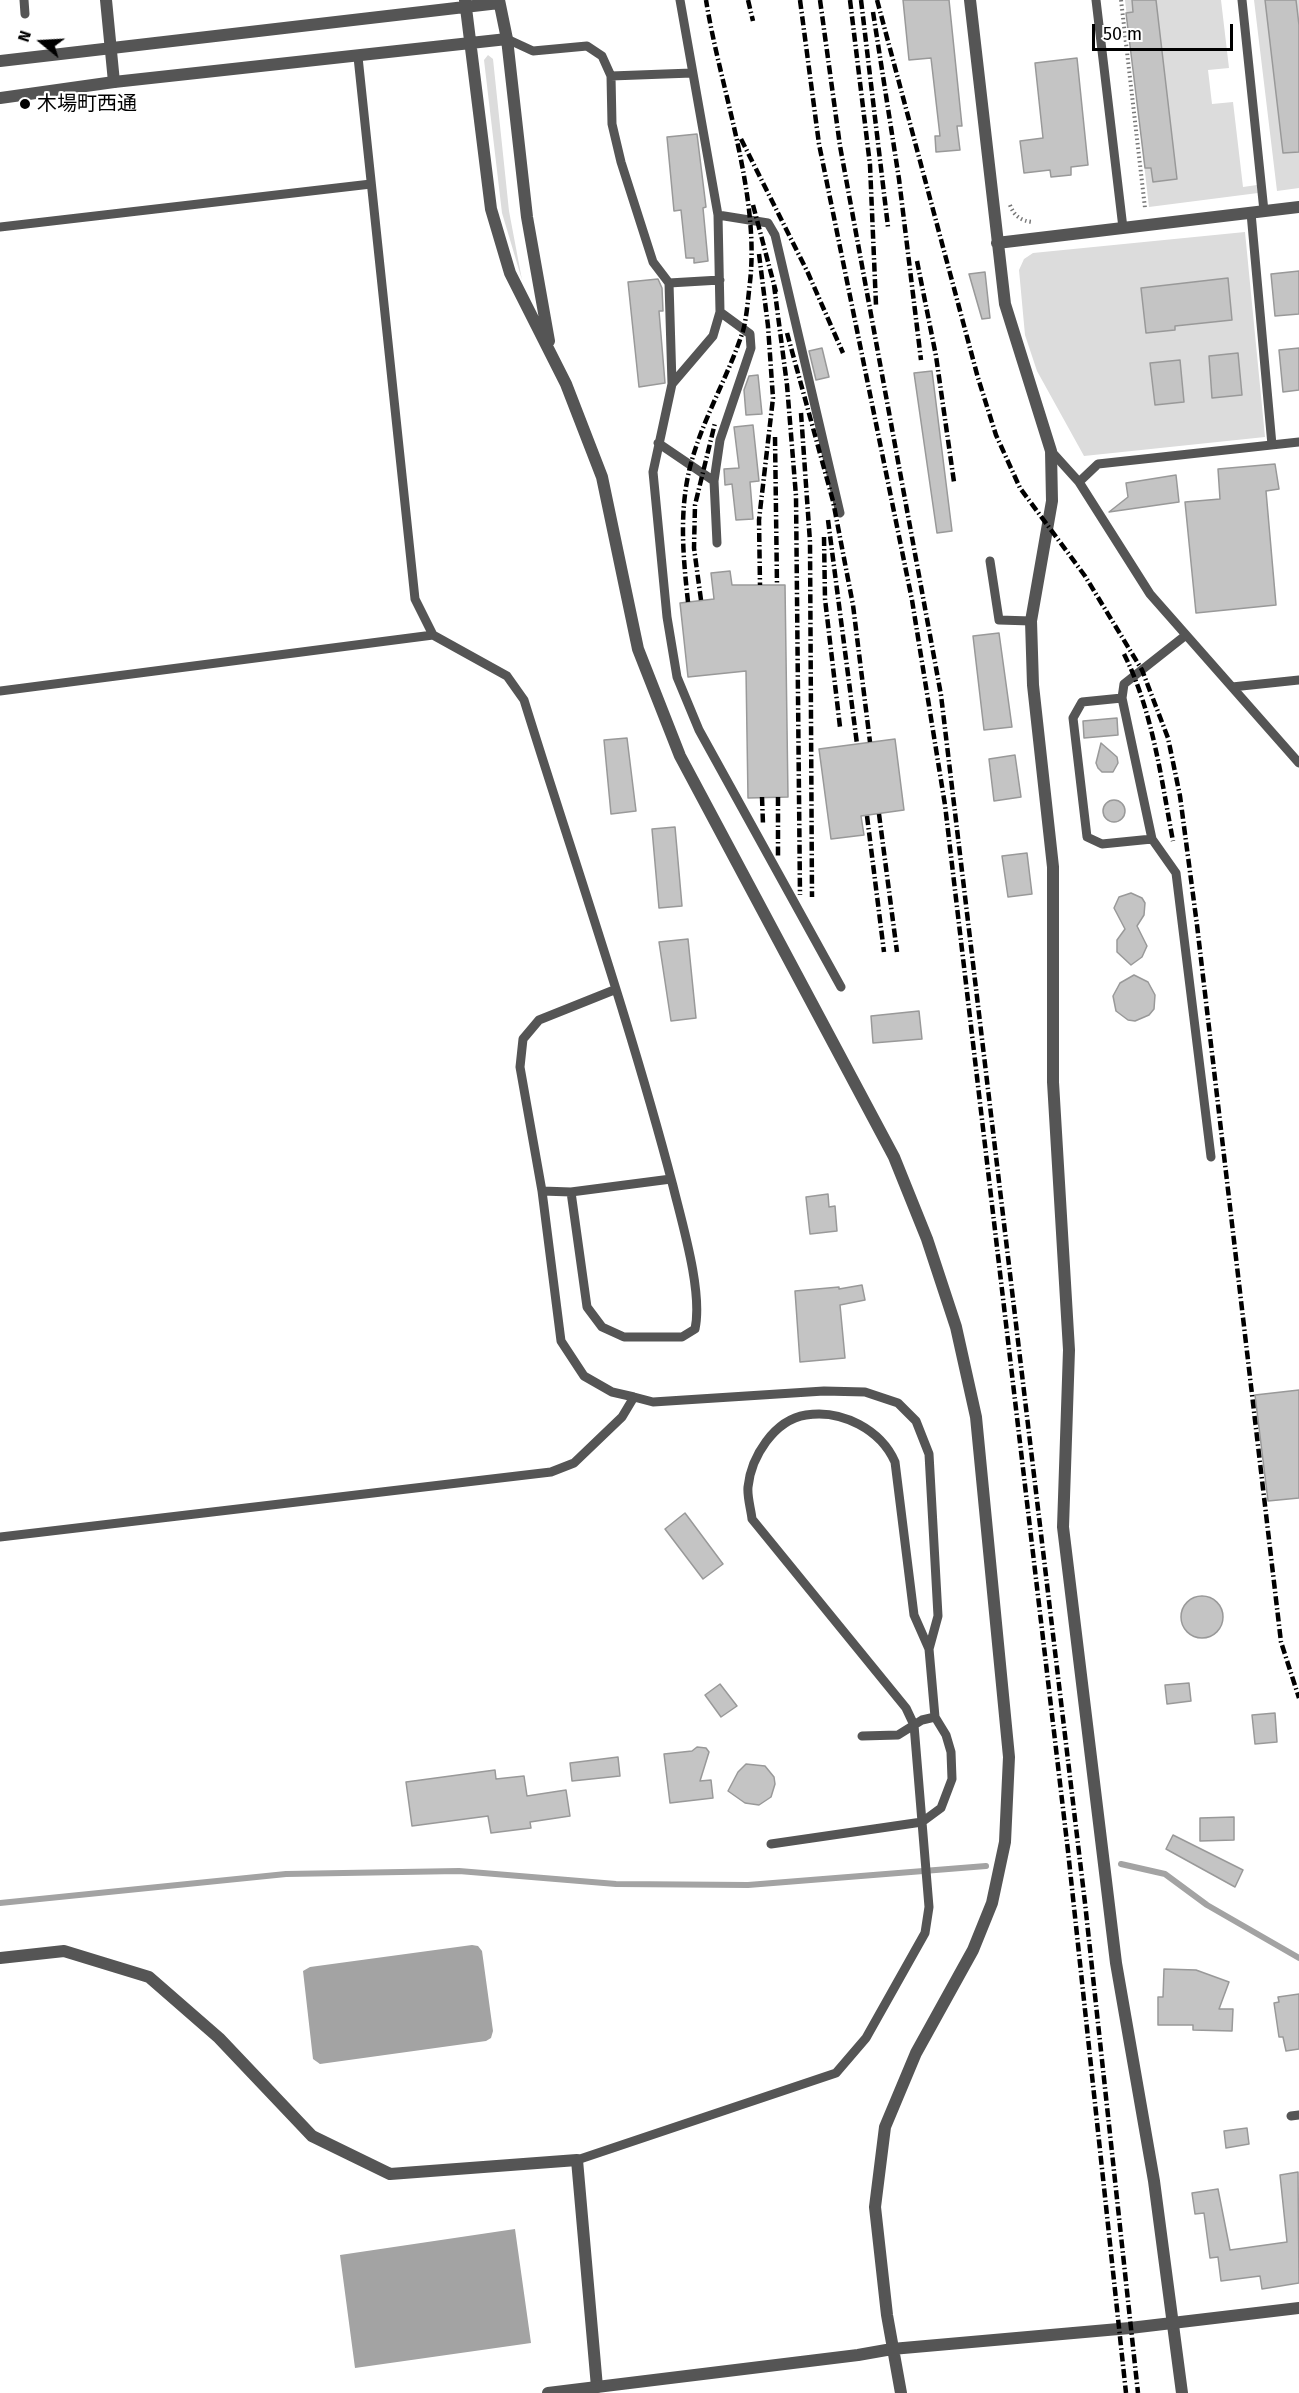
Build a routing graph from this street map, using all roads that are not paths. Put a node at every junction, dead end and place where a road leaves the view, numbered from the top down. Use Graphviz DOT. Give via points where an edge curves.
graph roads {
  1 [pos="24,0"];
  2 [pos="106,0"];
  3 [pos="680,0"];
  4 [pos="970,0"];
  5 [pos="1096,0"];
  6 [pos="1242,0"];
  7 [pos="499,2"];
  8 [pos="465,3"];
  9 [pos="25,14"];
  10 [pos="507,39"];
  11 [pos="470,44"];
  12 [pos="111,48"];
  13 [pos="358,57"];
  14 [pos="0,61"];
  15 [pos="692,73"];
  16 [pos="610,76"];
  17 [pos="114,82"];
  18 [pos="0,98"];
  19 [pos="371,184"];
  20 [pos="1299,207"];
  21 [pos="1257,212"];
  22 [pos="718,215"];
  23 [pos="0,227"];
  24 [pos="1123,228"];
  25 [pos="997,243"];
  26 [pos="720,280"];
  27 [pos="669,283"];
  28 [pos="720,312"];
  29 [pos="552,356"];
  30 [pos="672,384"];
  31 [pos="658,442"];
  32 [pos="1299,442"];
  33 [pos="1272,445"];
  34 [pos="1051,451"];
  35 [pos="714,481"];
  36 [pos="1079,482"];
  37 [pos="840,513"];
  38 [pos="717,543"];
  39 [pos="990,561"];
  40 [pos="1030,621"];
  41 [pos="433,635"];
  42 [pos="1186,635"];
  43 [pos="1299,680"];
  44 [pos="1232,687"];
  45 [pos="0,691"];
  46 [pos="1122,698"];
  47 [pos="1299,763"];
  48 [pos="1152,839"];
  49 [pos="841,987"];
  50 [pos="614,990"];
  51 [pos="1211,1157"];
  52 [pos="671,1179"];
  53 [pos="542,1191"];
  54 [pos="571,1192"];
  55 [pos="634,1397"];
  56 [pos="0,1537"];
  57 [pos="929,1649"];
  58 [pos="935,1717"];
  59 [pos="914,1725"];
  60 [pos="862,1736"];
  61 [pos="922,1822"];
  62 [pos="771,1844"];
  63 [pos="0,1958"];
  64 [pos="577,2160"];
  65 [pos="1299,2308"];
  66 [pos="1173,2322"];
  67 [pos="892,2349"];
  68 [pos="597,2387"];
  69 [pos="548,2393"];
  70 [pos="901,2393"];
  71 [pos="1182,2393"];
  1 -- 9 [label="lane"];
  2 -- 12 [label="street"];
  3 -- 15 [label="lane"];
  4 -- 25 [label="street"];
  5 -- 24 [label="lane"];
  6 -- 21 [label="lane"];
  7 -- 8 [label="street"];
  7 -- 10 [label="street"];
  8 -- 11 [label="street"];
  8 -- 12 [label="street"];
  10 -- 11 [label="street"];
  10 -- 16 [label="lane" via="533,51 587,46 602,56"];
  10 -- 29 [label="street" via="530,241"];
  11 -- 13 [label="street"];
  11 -- 29 [label="street" via="491,209 510,273"];
  12 -- 14 [label="street"];
  12 -- 17 [label="street"];
  13 -- 17 [label="street"];
  13 -- 19 [label="lane"];
  15 -- 16 [label="lane"];
  15 -- 22 [label="lane"];
  16 -- 27 [label="lane" via="612,124 621,162 653,262"];
  17 -- 18 [label="street"];
  19 -- 23 [label="lane"];
  19 -- 41 [label="lane" via="415,599"];
  20 -- 21 [label="street"];
  21 -- 24 [label="street"];
  21 -- 33 [label="lane"];
  22 -- 26 [label="lane"];
  22 -- 37 [label="lane" via="768,223 775,235"];
  24 -- 25 [label="street"];
  25 -- 34 [label="street" via="1005,304"];
  26 -- 27 [label="lane"];
  26 -- 28 [label="lane"];
  27 -- 30 [label="lane"];
  28 -- 30 [label="lane" via="713,336"];
  28 -- 35 [label="lane" via="750,334 751,348 720,440"];
  29 -- 67 [label="street" via="602,477 638,649 680,756 894,1157 956,1327 976,1417 1009,1757 1005,1842 992,1903 973,1950 916,2053 885,2127 875,2207"];
  30 -- 31 [label="lane"];
  31 -- 35 [label="lane"];
  31 -- 49 [label="lane" via="653,472 676,677 699,730"];
  32 -- 33 [label="lane"];
  33 -- 36 [label="lane" via="1098,464"];
  34 -- 36 [label="lane"];
  34 -- 40 [label="street" via="1052,501"];
  35 -- 38 [label="lane"];
  36 -- 42 [label="lane" via="1150,594"];
  39 -- 40 [label="lane" via="999,620"];
  40 -- 66 [label="street" via="1053,867 1053,1082 1069,1350 1063,1527 1116,1963 1154,2181"];
  41 -- 45 [label="lane"];
  41 -- 50 [label="lane" via="507,676 524,699"];
  42 -- 44 [label="lane"];
  42 -- 46 [label="lane" via="1124,684"];
  43 -- 44 [label="lane"];
  44 -- 47 [label="lane"];
  46 -- 48 [label="lane"];
  46 -- 48 [label="lane" via="1082,702 1073,718 1087,837 1102,844"];
  48 -- 51 [label="lane" via="1176,873"];
  50 -- 52 [label="lane"];
  50 -- 53 [label="lane" via="539,1020 523,1040 520,1067"];
  52 -- 54 [label="lane"];
  52 -- 54 [label="lane" via="686,1238 698,1315 695,1329 682,1337 624,1338 602,1327 586,1307"];
  53 -- 54 [label="lane"];
  53 -- 55 [label="lane" via="561,1341 584,1376 612,1392"];
  55 -- 56 [label="lane" via="622,1417 574,1463 550,1472"];
  55 -- 57 [label="lane" via="653,1402 824,1391 865,1392 898,1403 916,1421 929,1454 938,1616"];
  57 -- 58 [label="lane"];
  57 -- 59 [label="lane" via="914,1615 895,1462 888,1446 861,1425 844,1419 806,1414 785,1423 770,1437 756,1460 748,1488 753,1519 906,1708"];
  58 -- 59 [label="lane"];
  58 -- 61 [label="lane" via="951,1752 952,1779 941,1808"];
  59 -- 60 [label="lane" via="898,1735"];
  59 -- 61 [label="lane"];
  61 -- 62 [label="lane"];
  61 -- 64 [label="lane" via="929,1907 925,1933 872,2029 836,2073"];
  63 -- 64 [label="street" via="63,1951 150,1977 219,2038 312,2136 390,2174"];
  64 -- 68 [label="street"];
  65 -- 66 [label="street"];
  66 -- 67 [label="street"];
  66 -- 71 [label="street"];
  67 -- 68 [label="street"];
  67 -- 70 [label="street"];
  68 -- 69 [label="street"];
}
